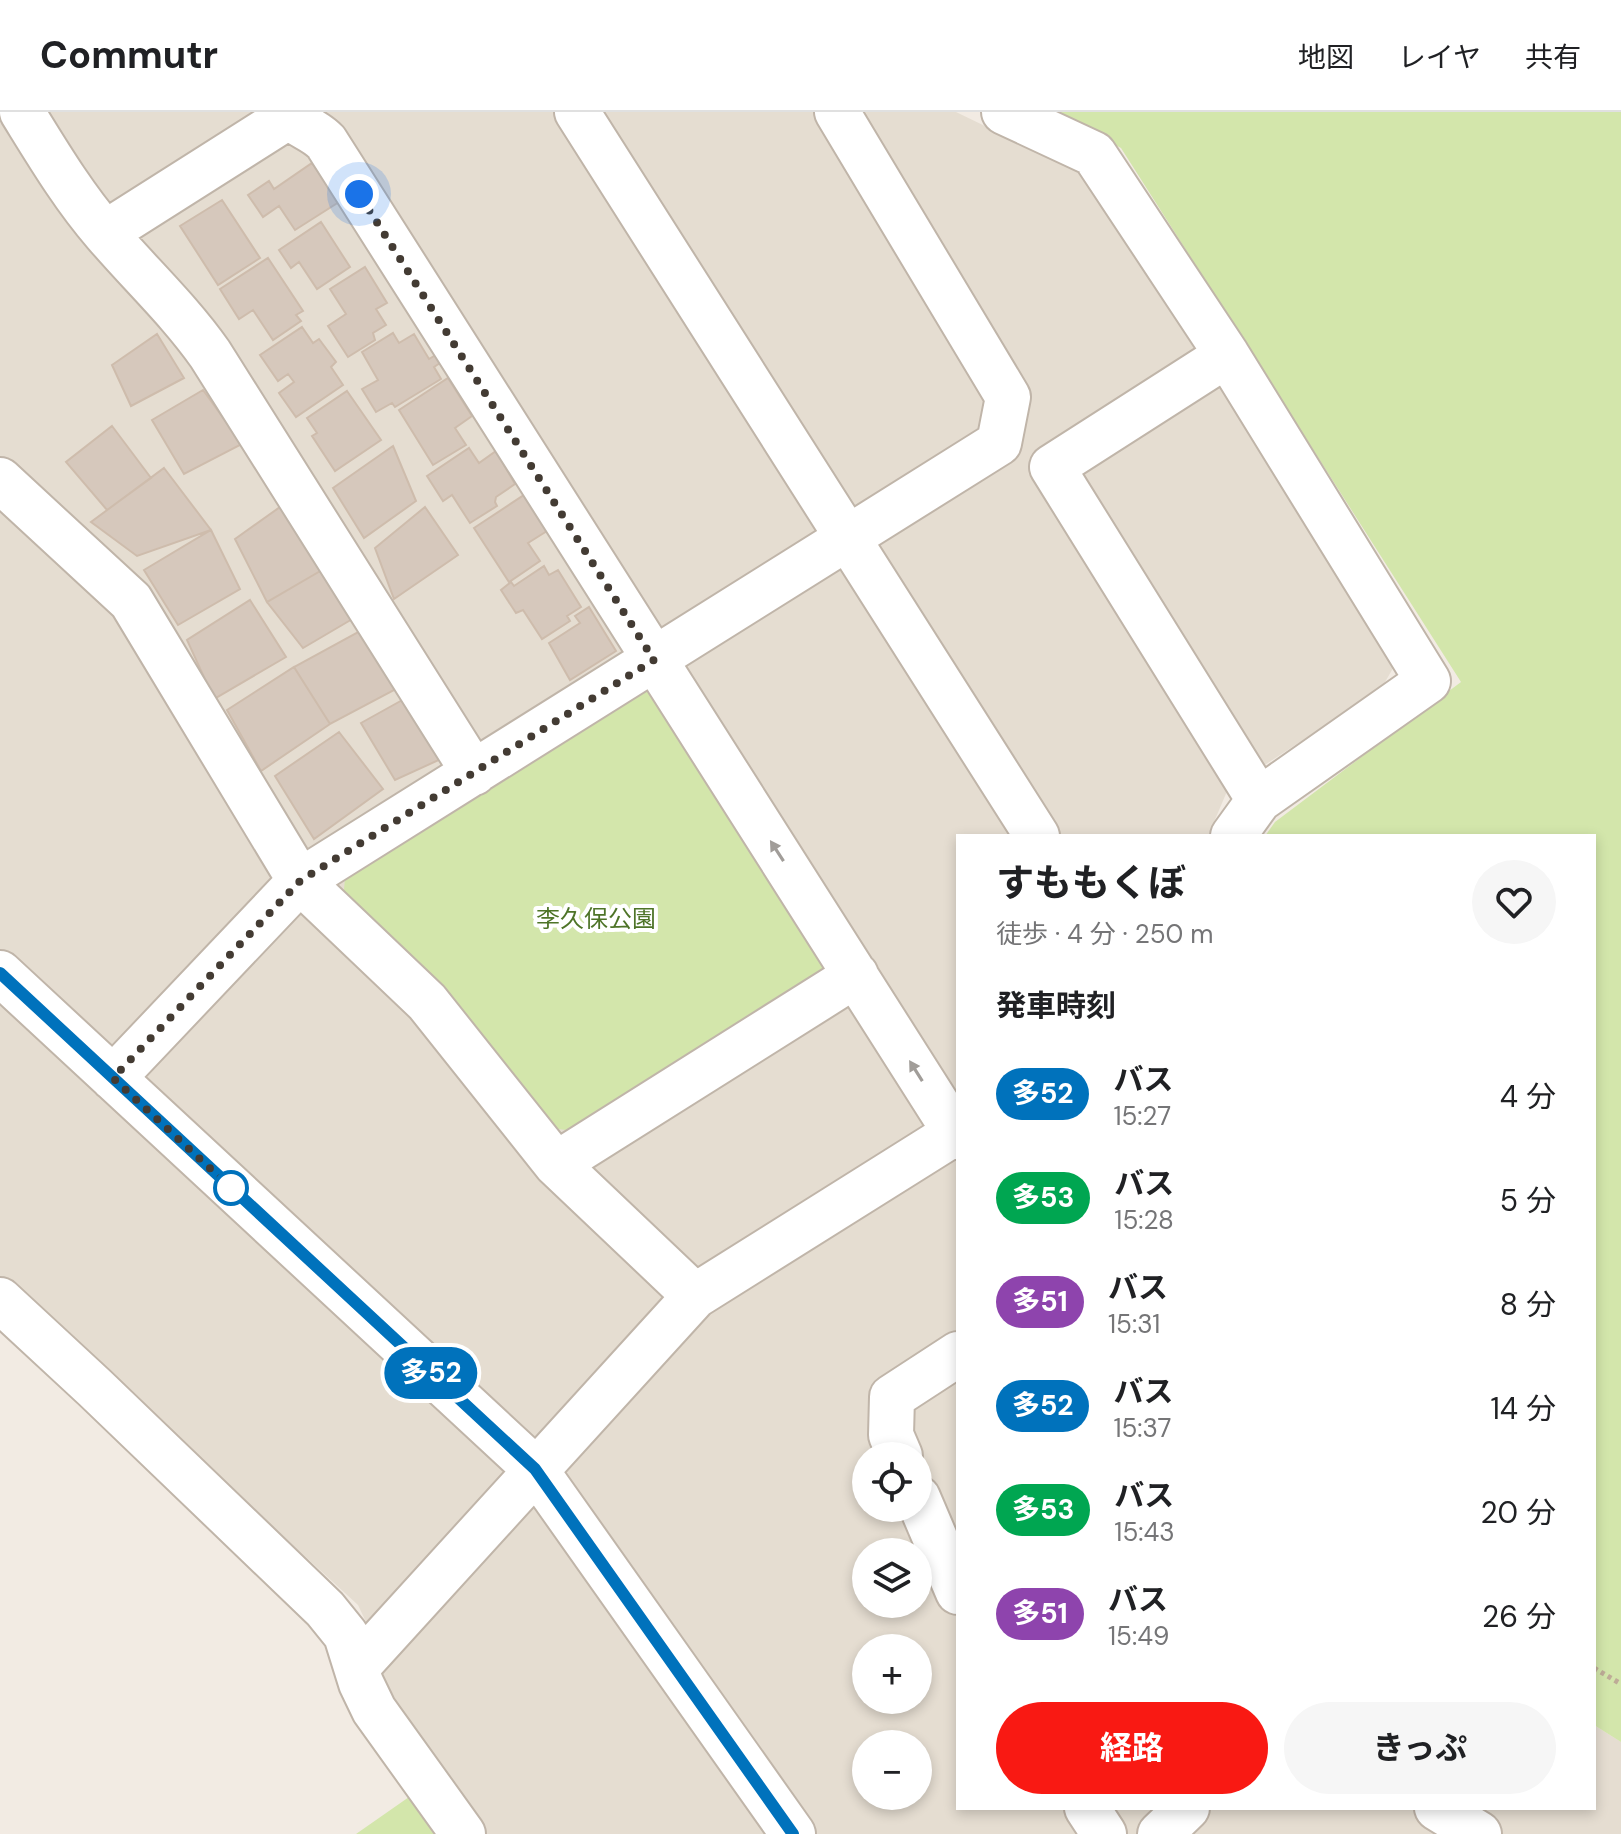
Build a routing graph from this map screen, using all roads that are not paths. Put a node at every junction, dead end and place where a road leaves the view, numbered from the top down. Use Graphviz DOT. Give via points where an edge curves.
graph roads {
  1 [pos="22,112"];
  2 [pos="577,112"];
  3 [pos="837,112"];
  4 [pos="1004,112"];
  5 [pos="287,115"];
  6 [pos="105,233"];
  7 [pos="1227,355"];
  8 [pos="0,480"];
  9 [pos="850,539"];
  10 [pos="654,660"];
  11 [pos="474,773"];
  12 [pos="1259,800"];
  13 [pos="1036,834"];
  14 [pos="1234,834"];
  15 [pos="300,881"];
  16 [pos="856,975"];
  17 [pos="3,983"];
  18 [pos="113,1078"];
  19 [pos="956,1131"];
  20 [pos="956,1134"];
  21 [pos="556,1164"];
  22 [pos="695,1296"];
  23 [pos="0,1300"];
  24 [pos="956,1355"];
  25 [pos="894,1442"];
  26 [pos="535,1469"];
  27 [pos="928,1522"];
  28 [pos="956,1587"];
  29 [pos="358,1666"];
  30 [pos="1088,1810"];
  31 [pos="1185,1810"];
  32 [pos="1440,1810"];
  33 [pos="463,1834"];
  34 [pos="793,1834"];
  35 [pos="1104,1834"];
  36 [pos="1160,1834"];
  37 [pos="1479,1834"];
  1 -- 6 [label="street"];
  2 -- 9 [label="street"];
  3 -- 9 [label="street" via="1008,397 999,443"];
  4 -- 7 [label="street" via="1094,154"];
  5 -- 6 [label="street"];
  5 -- 10 [label="street" via="326,142"];
  6 -- 11 [label="street" via="210,354"];
  7 -- 12 [label="street" via="1428,681"];
  7 -- 12 [label="street" via="1052,467"];
  8 -- 15 [label="street" via="131,601"];
  9 -- 10 [label="street"];
  9 -- 13 [label="street"];
  10 -- 11 [label="street"];
  16 -- 10 [label="street, one-way"];
  11 -- 15 [label="street"];
  12 -- 14 [label="street"];
  15 -- 18 [label="street"];
  15 -- 21 [label="street" via="427,1002"];
  19 -- 16 [label="street, one-way"];
  16 -- 21 [label="street"];
  17 -- 18 [label="street"];
  18 -- 26 [label="street"];
  20 -- 22 [label="street"];
  21 -- 22 [label="street"];
  22 -- 26 [label="street"];
  23 -- 29 [label="street" via="325,1609 346,1635"];
  24 -- 25 [label="street" via="892,1397"];
  26 -- 29 [label="street"];
  26 -- 34 [label="street"];
  27 -- 28 [label="street"];
  29 -- 33 [label="street" via="374,1710"];
  30 -- 35 [label="street"];
  31 -- 36 [label="street"];
  32 -- 37 [label="street"];
}
